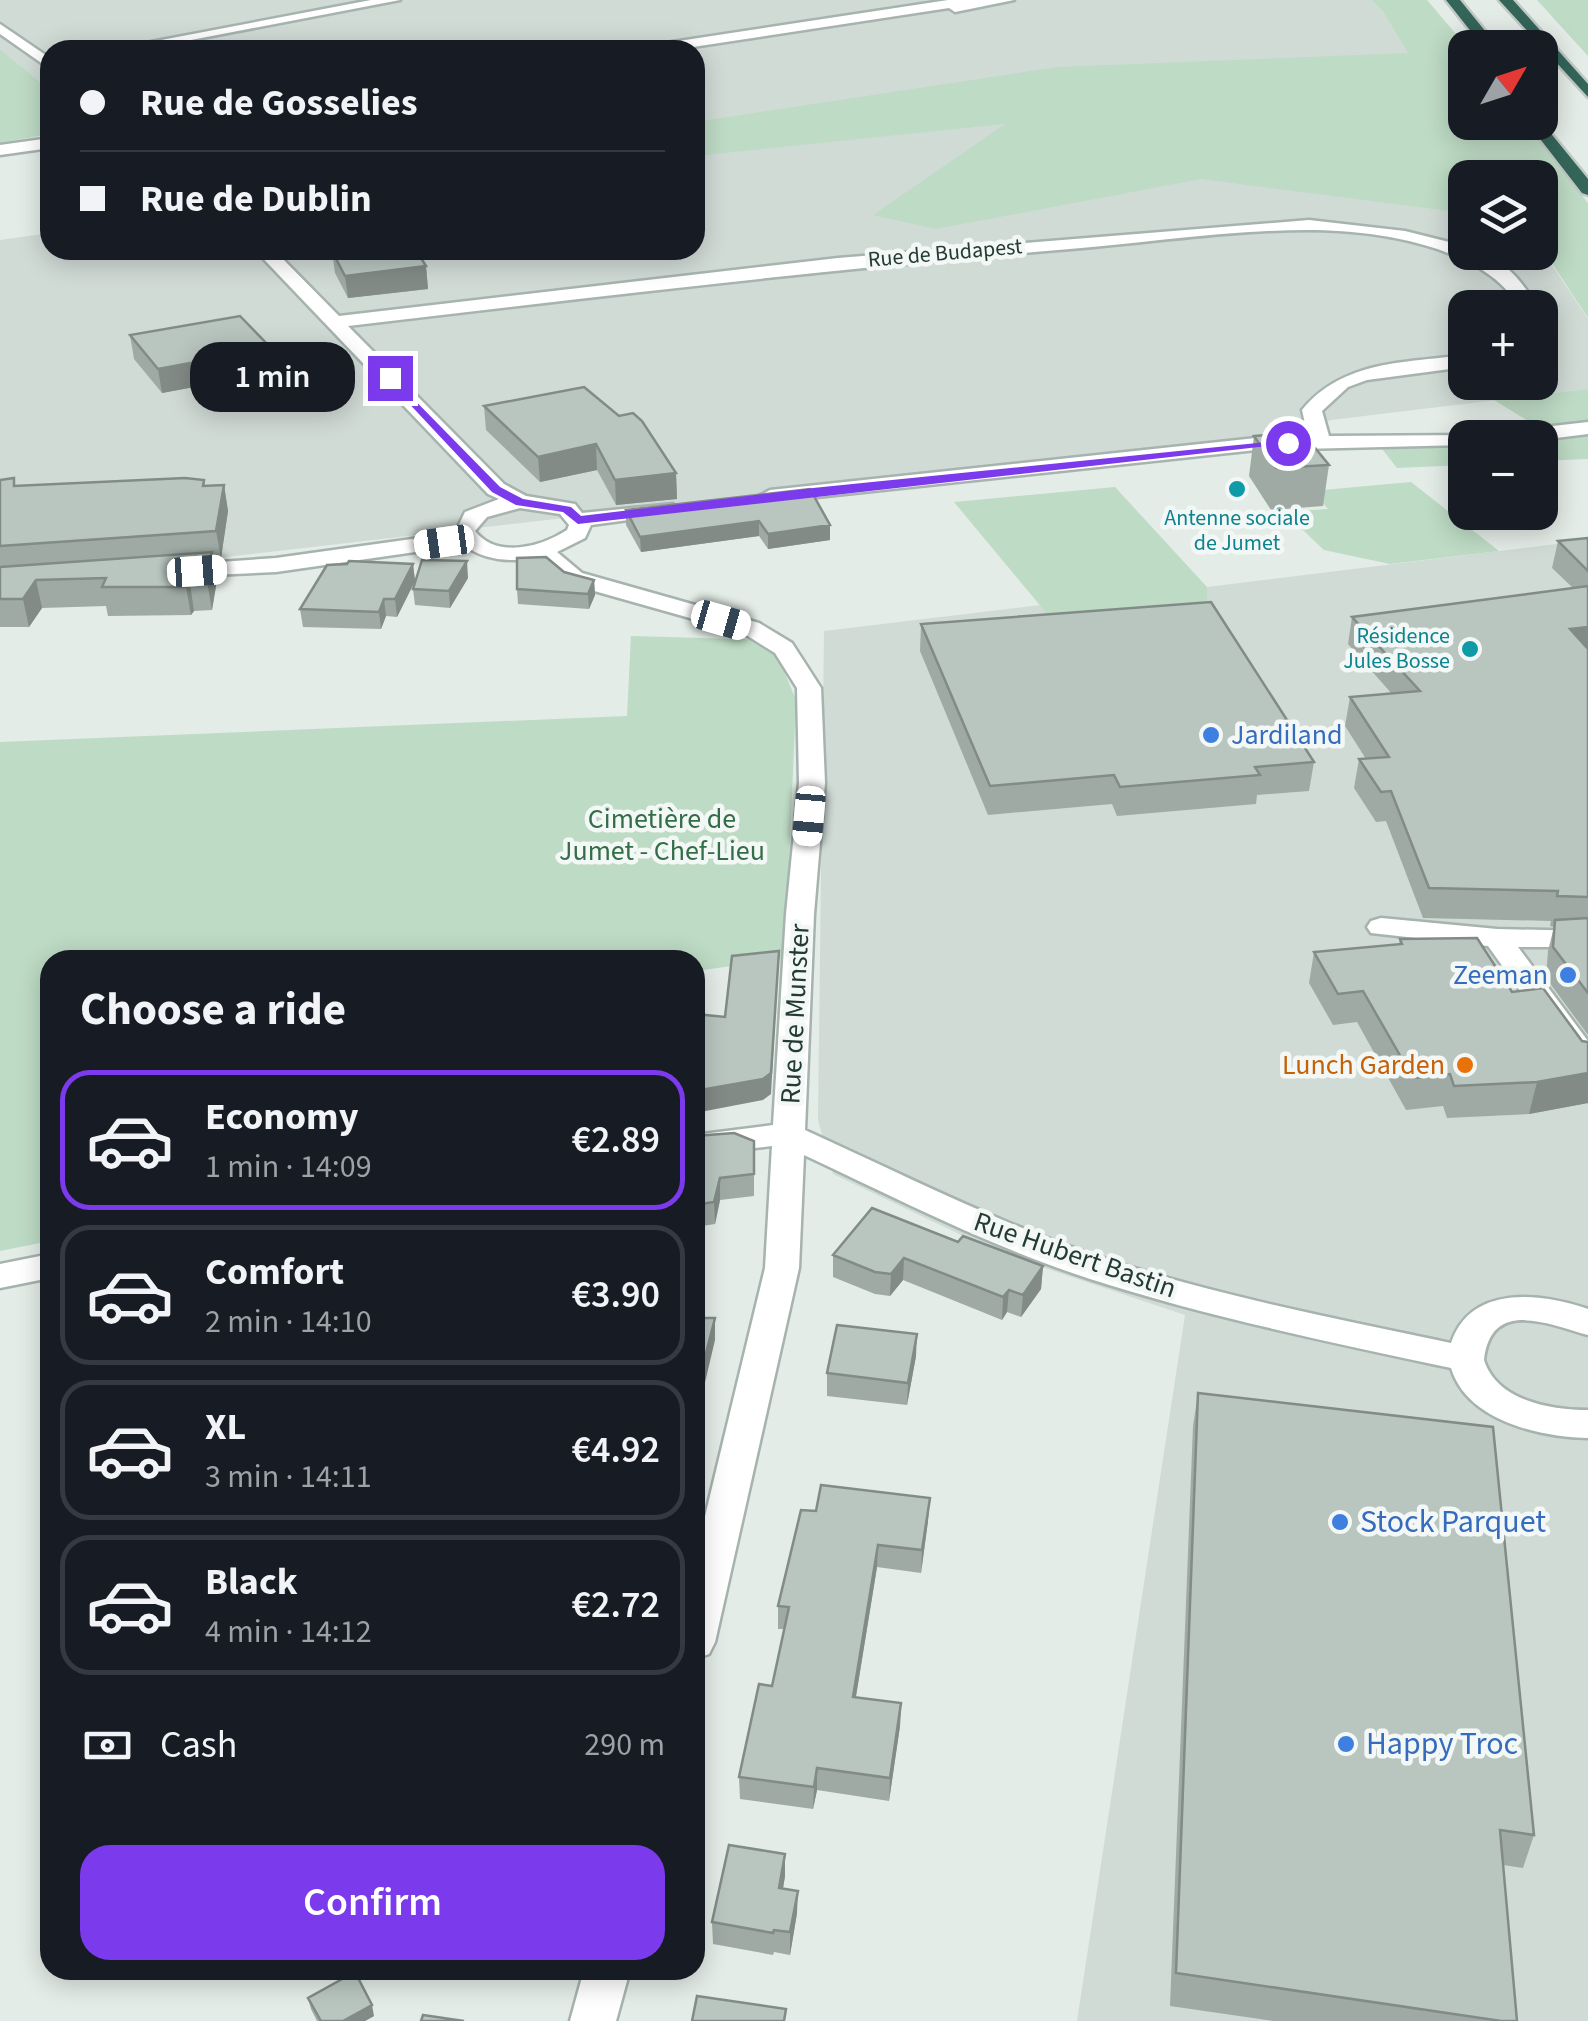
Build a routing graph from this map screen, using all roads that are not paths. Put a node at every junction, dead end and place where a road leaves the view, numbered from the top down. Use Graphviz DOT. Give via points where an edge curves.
graph roads {
  1 [pos="393,0"];
  2 [pos="974,0"];
  3 [pos="1007,0"];
  4 [pos="1454,0"];
  5 [pos="1506,0"];
  6 [pos="0,28"];
  7 [pos="1478,30"];
  8 [pos="171,40"];
  9 [pos="705,41"];
  10 [pos="705,46"];
  11 [pos="40,57"];
  12 [pos="1588,93"];
  13 [pos="1558,127"];
  14 [pos="1565,132"];
  15 [pos="1557,140"];
  16 [pos="40,144"];
  17 [pos="0,150"];
  18 [pos="1588,190"];
  19 [pos="250,260"];
  20 [pos="274,260"];
  21 [pos="1519,290"];
  22 [pos="338,322"];
  23 [pos="1448,363"];
  24 [pos="1588,428"];
  25 [pos="1558,431"];
  26 [pos="1448,439"];
  27 [pos="1320,442"];
  28 [pos="740,500"];
  29 [pos="520,502"];
  30 [pos="688,506"];
  31 [pos="485,510"];
  32 [pos="578,520"];
  33 [pos="468,538"];
  34 [pos="542,550"];
  35 [pos="501,552"];
  36 [pos="276,565"];
  37 [pos="158,574"];
  38 [pos="1382,927"];
  39 [pos="1496,938"];
  40 [pos="1580,938"];
  41 [pos="1588,1063"];
  42 [pos="787,1134"];
  43 [pos="705,1144"];
  44 [pos="40,1268"];
  45 [pos="0,1276"];
  46 [pos="1588,1323"];
  47 [pos="1467,1359"];
  48 [pos="1588,1425"];
  49 [pos="705,1599"];
  50 [pos="604,1980"];
  51 [pos="593,2021"];
  1 -- 8 [label="street"];
  2 -- 9 [label="street"];
  3 -- 10 [label="street"];
  4 -- 7 [label="highway"];
  5 -- 12 [label="highway"];
  6 -- 11 [label="street"];
  13 -- 14 [label="highway"];
  15 -- 18 [label="highway"];
  16 -- 17 [label="street"];
  19 -- 31 [label="street" via="478,492"];
  20 -- 22 [label="street"];
  21 -- 22 [label="street, Rue de Budapest" via="1488,264 1452,248 1309,225 838,263"];
  22 -- 29 [label="street" via="496,489"];
  23 -- 27 [label="street" via="1340,383 1312,410"];
  24 -- 25 [label="street"];
  26 -- 27 [label="street"];
  27 -- 28 [label="street"];
  29 -- 31 [label="street"];
  29 -- 32 [label="street" via="552,504"];
  30 -- 32 [label="street"];
  31 -- 33 [label="street" via="466,522"];
  32 -- 34 [label="street" via="568,541"];
  33 -- 35 [label="street"];
  33 -- 36 [label="street"];
  34 -- 35 [label="street"];
  34 -- 42 [label="street, Rue de Munster" via="574,578 751,628 784,648 808,688 812,783"];
  35 -- 36 [label="street"];
  36 -- 37 [label="street"];
  38 -- 39 [label="street"];
  39 -- 40 [label="street"];
  39 -- 41 [label="street"];
  42 -- 43 [label="street"];
  42 -- 47 [label="street, Rue Hubert Bastin" via="989,1228 1100,1270 1252,1313"];
  42 -- 49 [label="street, Rue de Munster" via="782,1268"];
  44 -- 45 [label="street"];
  46 -- 47 [label="street" via="1550,1310 1497,1314 1478,1325"];
  47 -- 48 [label="street" via="1476,1380 1519,1414"];
  50 -- 51 [label="street"];
}
